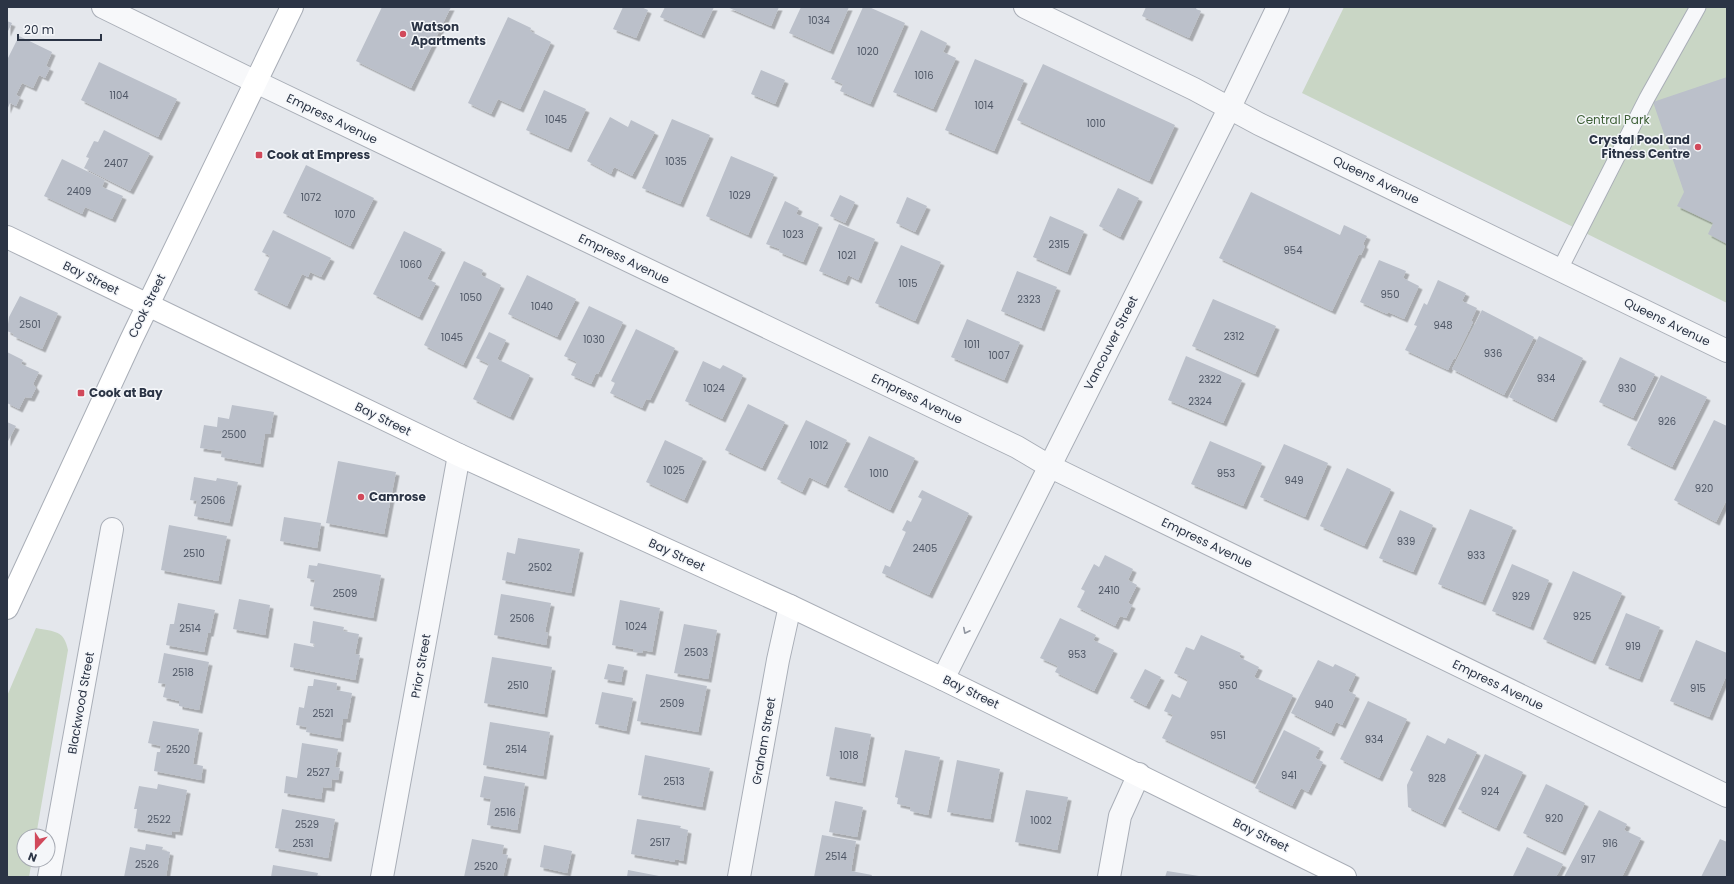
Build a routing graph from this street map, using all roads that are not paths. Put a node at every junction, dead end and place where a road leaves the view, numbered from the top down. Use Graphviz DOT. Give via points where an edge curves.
graph roads {
  1 [pos="103,7"];
  2 [pos="292,7"];
  3 [pos="1025,7"];
  4 [pos="1278,7"];
  5 [pos="1698,7"];
  6 [pos="256,82"];
  7 [pos="1229,109"];
  8 [pos="7,237"];
  9 [pos="1560,269"];
  10 [pos="148,306"];
  11 [pos="1727,351"];
  12 [pos="459,455"];
  13 [pos="1049,466"];
  14 [pos="112,529"];
  15 [pos="790,606"];
  16 [pos="7,608"];
  17 [pos="943,679"];
  18 [pos="1139,774"];
  19 [pos="1727,796"];
  20 [pos="1341,876"];
  21 [pos="50,877"];
  22 [pos="382,877"];
  23 [pos="739,877"];
  24 [pos="1109,877"];
  1 -- 6 [label="street, Empress Avenue"];
  2 -- 6 [label="main road, Cook Street"];
  3 -- 7 [label="street, Queens Avenue"];
  4 -- 7 [label="street, Vancouver Street"];
  5 -- 9 [label="lane" via="1647,98"];
  6 -- 10 [label="main road, Cook Street"];
  6 -- 13 [label="street, Empress Avenue" via="1017,447"];
  7 -- 9 [label="street, Queens Avenue"];
  7 -- 13 [label="street, Vancouver Street"];
  8 -- 10 [label="main road, Bay Street"];
  9 -- 11 [label="street, Queens Avenue"];
  10 -- 12 [label="main road, Bay Street"];
  10 -- 16 [label="main road, Cook Street"];
  12 -- 15 [label="main road, Bay Street"];
  12 -- 22 [label="street, Prior Street"];
  13 -- 17 [label="street, Vancouver Street, one-way"];
  13 -- 19 [label="street, Empress Avenue"];
  14 -- 21 [label="street, Blackwood Street"];
  15 -- 17 [label="main road, Bay Street"];
  15 -- 23 [label="street, Graham Street"];
  17 -- 18 [label="main road, Bay Street"];
  18 -- 20 [label="main road, Bay Street"];
  18 -- 24 [label="street" via="1120,816"];
}
